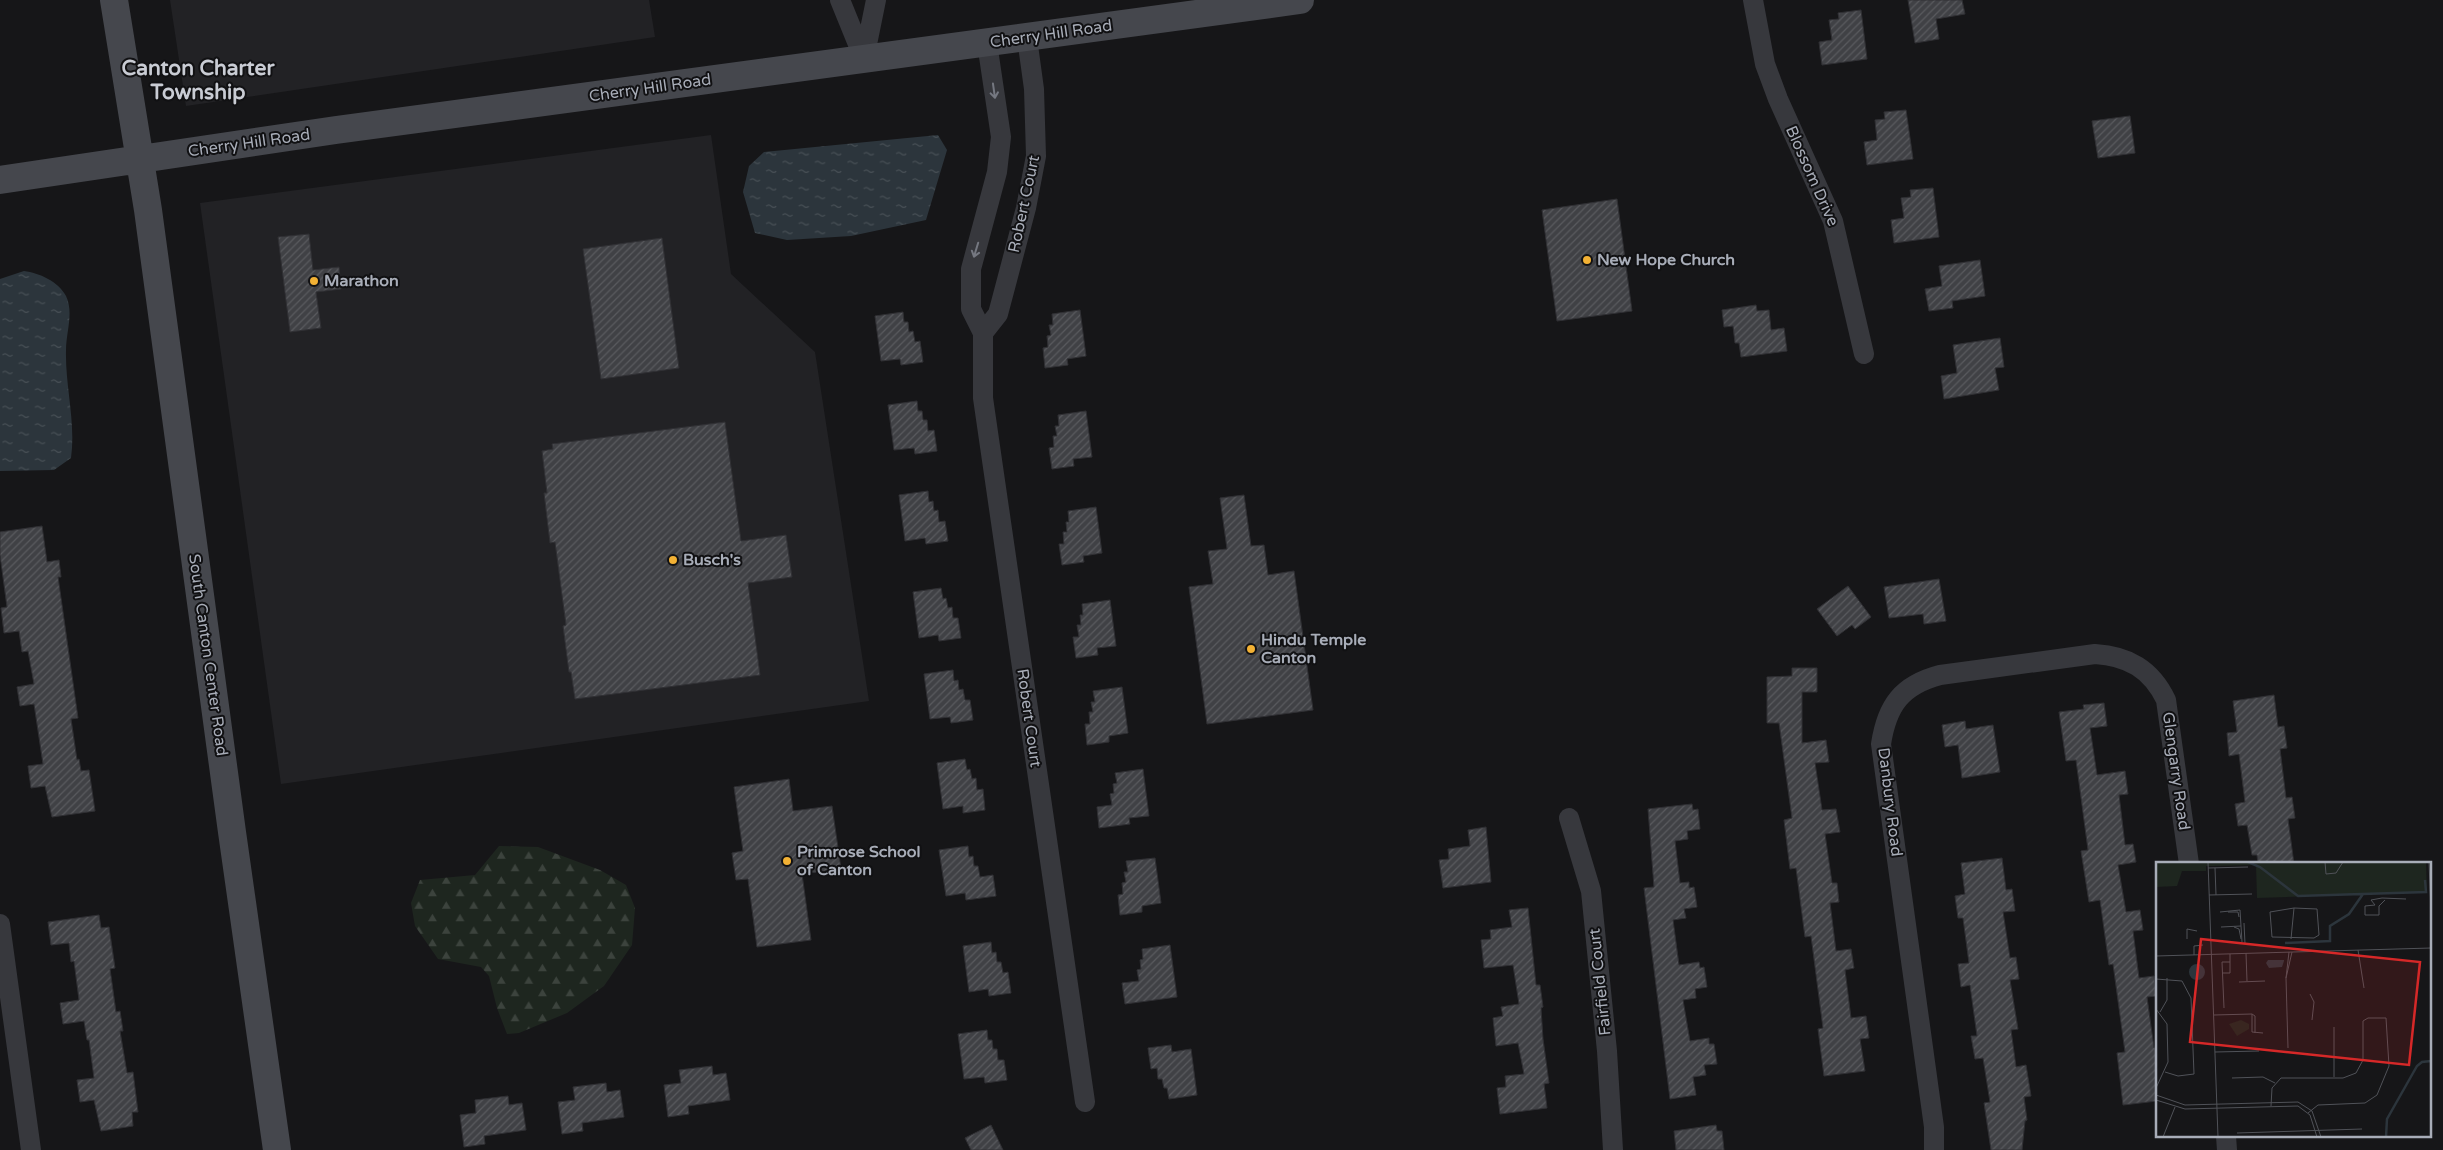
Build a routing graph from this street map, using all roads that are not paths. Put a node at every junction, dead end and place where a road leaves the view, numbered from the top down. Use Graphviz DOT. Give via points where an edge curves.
graph roads {
  1 [pos="114,0"];
  2 [pos="840,0"];
  3 [pos="876,0"];
  4 [pos="1300,0"];
  5 [pos="1753,0"];
  6 [pos="1027,38"];
  7 [pos="987,43"];
  8 [pos="864,60"];
  9 [pos="141,159"];
  10 [pos="0,180"];
  11 [pos="983,333"];
  12 [pos="1864,354"];
  13 [pos="2155,681"];
  14 [pos="1569,818"];
  15 [pos="2189,862"];
  16 [pos="0,924"];
  17 [pos="1085,1102"];
  18 [pos="31,1150"];
  19 [pos="277,1150"];
  20 [pos="1612,1150"];
  21 [pos="1934,1150"];
  1 -- 9 [label="main road, South Canton Center Road"];
  2 -- 8 [label="street"];
  3 -- 8 [label="street"];
  4 -- 6 [label="main road, Cherry Hill Road"];
  5 -- 12 [label="street, Blossom Drive" via="1765,64 1834,221"];
  6 -- 7 [label="main road, Cherry Hill Road"];
  6 -- 11 [label="street, Robert Court" via="1034,89 1036,156 998,314"];
  7 -- 8 [label="main road, Cherry Hill Road"];
  7 -- 11 [label="street, Robert Court, one-way" via="1001,136 997,172 971,269 971,309"];
  8 -- 9 [label="main road, Cherry Hill Road"];
  9 -- 10 [label="main road, Cherry Hill Road"];
  9 -- 19 [label="main road, South Canton Center Road"];
  11 -- 17 [label="street, Robert Court" via="983,398"];
  13 -- 15 [label="street, Glengarry Road" via="2169,713"];
  13 -- 21 [label="street, Danbury Road" via="2134,663 2111,655 2095,654 1940,675 1907,690 1893,705 1884,723 1881,744 1934,1127"];
  14 -- 20 [label="street, Fairfield Court" via="1591,891 1607,1051"];
  16 -- 18 [label="street"];
}
